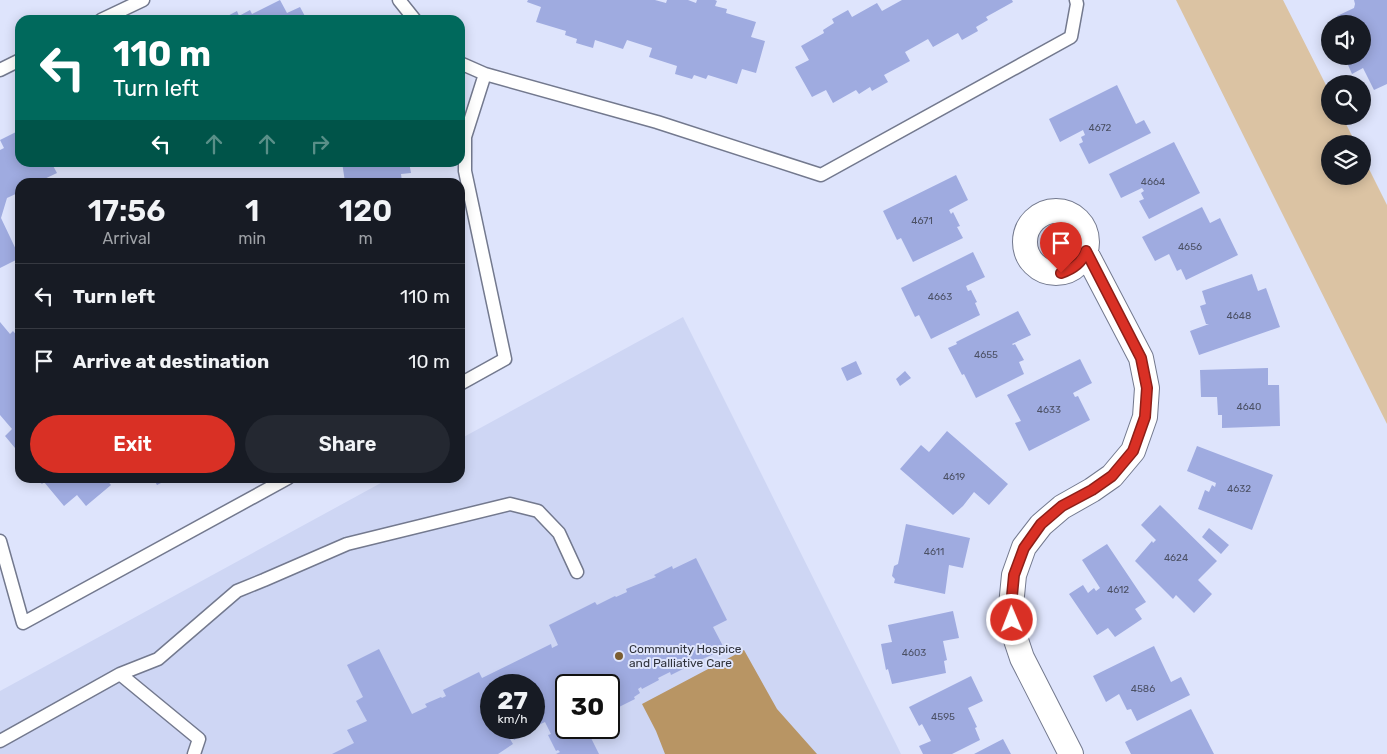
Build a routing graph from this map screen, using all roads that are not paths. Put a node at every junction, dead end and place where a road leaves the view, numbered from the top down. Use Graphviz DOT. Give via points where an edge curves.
graph roads {
  1 [pos="143,0"];
  2 [pos="399,0"];
  3 [pos="1076,0"];
  4 [pos="112,15"];
  5 [pos="411,15"];
  6 [pos="15,62"];
  7 [pos="465,65"];
  8 [pos="0,70"];
  9 [pos="485,74"];
  10 [pos="465,137"];
  11 [pos="465,137"];
  12 [pos="1086,251"];
  13 [pos="465,381"];
  14 [pos="279,483"];
  15 [pos="0,540"];
  16 [pos="577,572"];
  17 [pos="120,674"];
  18 [pos="0,741"];
  19 [pos="194,754"];
  20 [pos="1070,754"];
  1 -- 4 [label="lane"];
  2 -- 5 [label="lane"];
  3 -- 9 [label="lane" via="1078,4 1071,37 821,176 657,122"];
  6 -- 8 [label="lane"];
  7 -- 9 [label="lane"];
  9 -- 10 [label="lane"];
  11 -- 13 [label="lane" via="466,171 505,359"];
  12 -- 20 [label="street" via="1141,358 1147,388 1145,417 1133,451 1112,476 1062,506 1041,524 1024,548 1014,575 1011,606 1014,634 1022,658"];
  14 -- 15 [label="lane" via="23,623"];
  16 -- 17 [label="lane" via="558,533 538,511 510,504 347,544 264,580 237,592 158,659"];
  17 -- 18 [label="lane"];
  17 -- 19 [label="lane" via="199,739"];
}
